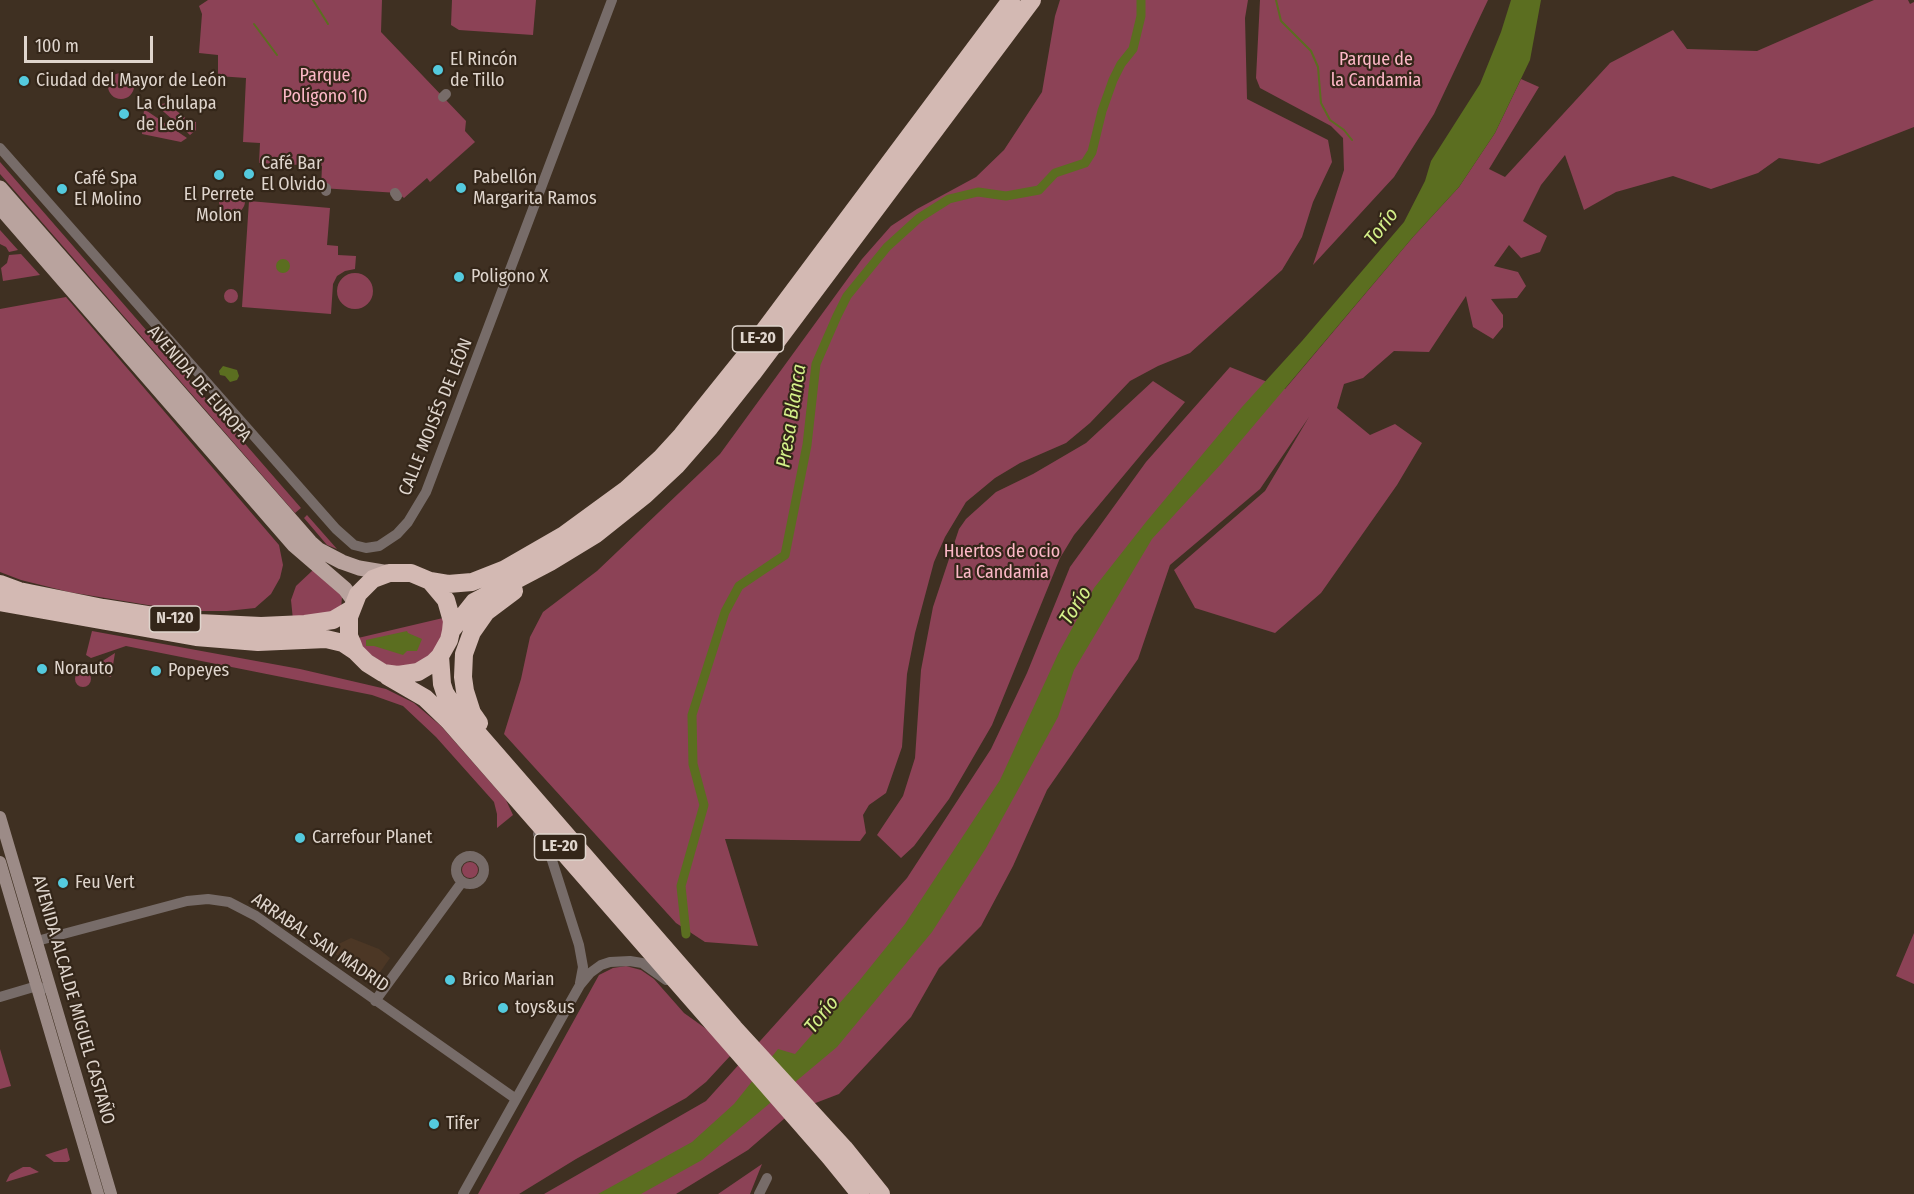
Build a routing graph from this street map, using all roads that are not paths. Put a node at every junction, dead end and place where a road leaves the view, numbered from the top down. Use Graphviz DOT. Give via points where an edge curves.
graph roads {
  1 [pos="612,0"];
  2 [pos="1011,0"];
  3 [pos="1032,0"];
  4 [pos="0,148"];
  5 [pos="0,188"];
  6 [pos="1,209"];
  7 [pos="596,534"];
  8 [pos="389,573"];
  9 [pos="430,581"];
  10 [pos="0,584"];
  11 [pos="0,602"];
  12 [pos="352,606"];
  13 [pos="451,631"];
  14 [pos="355,651"];
  15 [pos="440,656"];
  16 [pos="383,673"];
  17 [pos="499,758"];
  18 [pos="519,800"];
  19 [pos="0,817"];
  20 [pos="0,862"];
  21 [pos="462,882"];
  22 [pos="20,929"];
  23 [pos="37,941"];
  24 [pos="579,945"];
  25 [pos="31,965"];
  26 [pos="601,965"];
  27 [pos="37,986"];
  28 [pos="580,986"];
  29 [pos="0,997"];
  30 [pos="375,1001"];
  31 [pos="55,1002"];
  32 [pos="694,1003"];
  33 [pos="730,1032"];
  34 [pos="516,1100"];
  35 [pos="837,1152"];
  36 [pos="767,1178"];
  37 [pos="98,1194"];
  38 [pos="111,1194"];
  39 [pos="463,1194"];
  40 [pos="759,1194"];
  41 [pos="860,1194"];
  42 [pos="881,1194"];
  1 -- 4 [label="street, CALLE MOISÉS DE LEÓN" via="426,492 408,522 379,546 360,547 348,542"];
  2 -- 9 [label="highway, LE-20" via="743,359 660,459 627,489 564,535 505,569 472,582"];
  3 -- 7 [label="highway, LE-20" via="710,427 676,466"];
  5 -- 8 [label="main road, AVENIDA DE EUROPA" via="310,542 342,562"];
  6 -- 12 [label="main road, AVENIDA DE EUROPA" via="294,545 345,589"];
  7 -- 13 [label="highway, LE-20" via="484,596"];
  7 -- 17 [label="highway" via="571,561 497,602 472,632 463,665 465,691 472,713 491,738"];
  8 -- 9 [label="highway" via="411,573"];
  8 -- 12 [label="highway" via="373,579"];
  9 -- 13 [label="highway" via="446,600"];
  10 -- 12 [label="highway, N-120" via="103,608 198,623 261,626 333,621"];
  11 -- 14 [label="highway, N-120" via="196,637 258,642 326,639"];
  12 -- 14 [label="highway" via="350,636"];
  13 -- 15 [label="highway"];
  14 -- 16 [label="highway"];
  15 -- 16 [label="highway" via="411,675"];
  15 -- 17 [label="highway, LE-20" via="445,693"];
  16 -- 18 [label="highway, LE-20" via="436,707"];
  17 -- 33 [label="highway, LE-20"];
  18 -- 24 [label="street" via="525,817 550,854"];
  18 -- 32 [label="highway, LE-20"];
  19 -- 23 [label="main road, AVENIDA ALCALDE MIGUEL CASTAÑO"];
  20 -- 22 [label="main road, AVENIDA ALCALDE MIGUEL CASTAÑO"];
  21 -- 30 [label="street"];
  22 -- 23 [label="street"];
  22 -- 25 [label="main road, AVENIDA ALCALDE MIGUEL CASTAÑO"];
  23 -- 25 [label="street"];
  23 -- 30 [label="street, ARRABAL SAN MADRID" via="187,901 229,902 256,916"];
  23 -- 31 [label="main road, AVENIDA ALCALDE MIGUEL CASTAÑO"];
  24 -- 26 [label="street"];
  24 -- 28 [label="street" via="583,967"];
  25 -- 27 [label="main road, AVENIDA ALCALDE MIGUEL CASTAÑO"];
  26 -- 28 [label="street"];
  26 -- 32 [label="street" via="618,960 642,963"];
  27 -- 29 [label="street"];
  27 -- 31 [label="street"];
  27 -- 37 [label="main road, AVENIDA ALCALDE MIGUEL CASTAÑO"];
  28 -- 34 [label="street"];
  30 -- 34 [label="street, ARRABAL SAN MADRID"];
  31 -- 38 [label="main road, AVENIDA ALCALDE MIGUEL CASTAÑO"];
  32 -- 33 [label="highway, LE-20"];
  33 -- 35 [label="highway, LE-20"];
  34 -- 39 [label="street"];
  35 -- 41 [label="highway, LE-20"];
  35 -- 42 [label="highway, LE-20"];
  36 -- 40 [label="street"];
}
